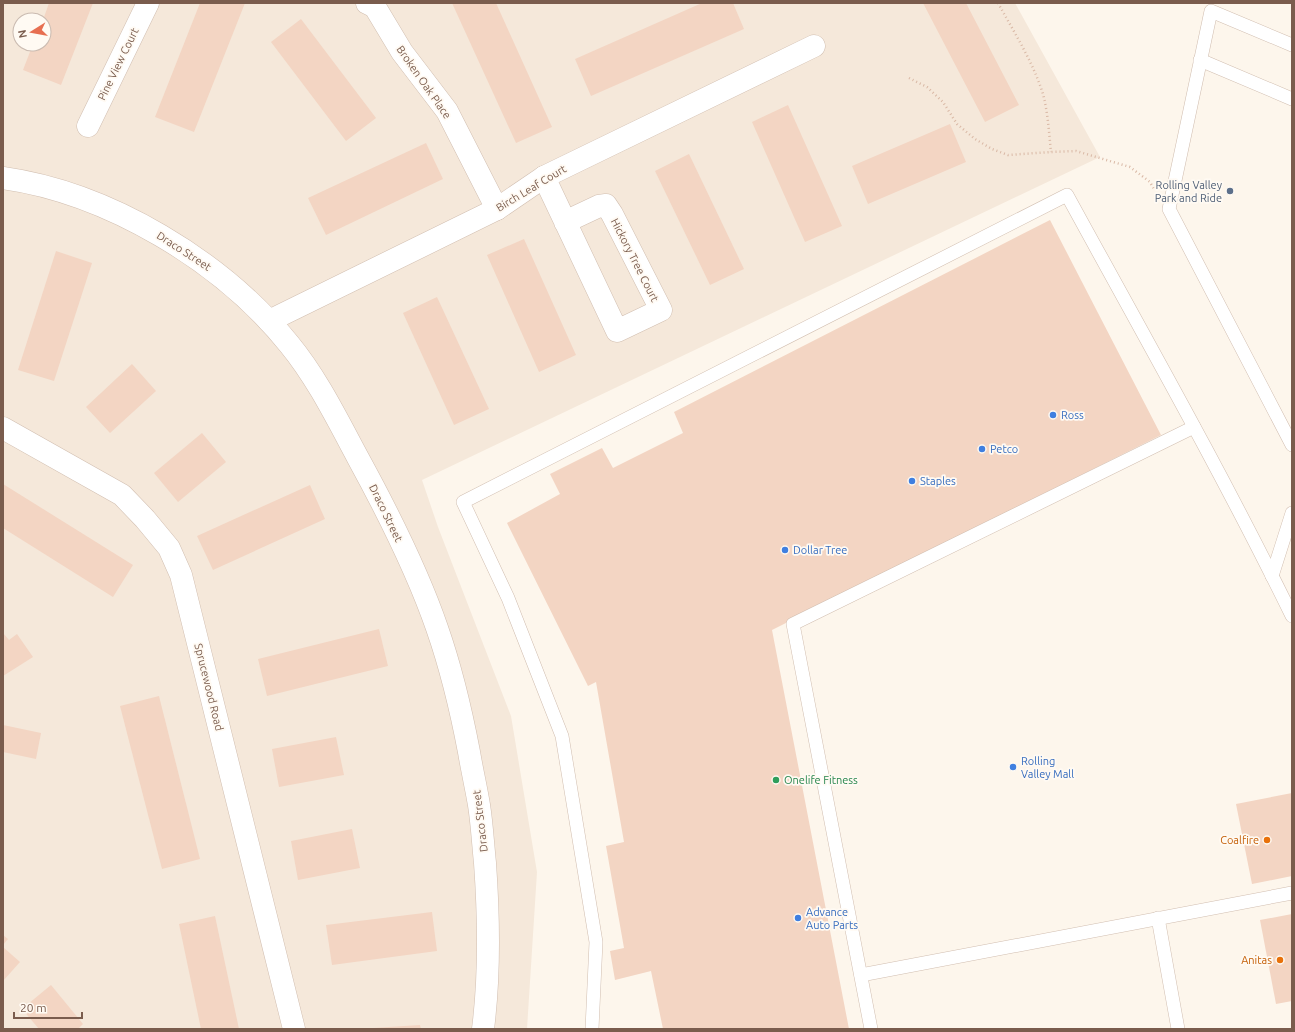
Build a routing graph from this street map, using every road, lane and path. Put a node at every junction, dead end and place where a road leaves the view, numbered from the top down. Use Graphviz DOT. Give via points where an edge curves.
graph roads {
  1 [pos="148,3"];
  2 [pos="998,3"];
  3 [pos="374,4"];
  4 [pos="1292,45"];
  5 [pos="814,46"];
  6 [pos="1200,60"];
  7 [pos="909,78"];
  8 [pos="1292,98"];
  9 [pos="88,126"];
  10 [pos="1051,152"];
  11 [pos="544,177"];
  12 [pos="3,178"];
  13 [pos="498,209"];
  14 [pos="1169,209"];
  15 [pos="565,222"];
  16 [pos="269,321"];
  17 [pos="1194,427"];
  18 [pos="3,428"];
  19 [pos="1292,444"];
  20 [pos="1292,513"];
  21 [pos="1272,576"];
  22 [pos="1292,616"];
  23 [pos="1292,893"];
  24 [pos="1158,918"];
  25 [pos="861,975"];
  26 [pos="294,1029"];
  27 [pos="483,1029"];
  28 [pos="592,1029"];
  29 [pos="871,1029"];
  30 [pos="1178,1029"];
  1 -- 9 [label="street, Pine View Court"];
  2 -- 10 [label="path" via="1035,73 1043,95"];
  3 -- 13 [label="street, Broken Oak Place" via="402,52 447,111"];
  4 -- 6 [label="lane" via="1211,11"];
  5 -- 11 [label="street, Birch Leaf Court"];
  6 -- 8 [label="lane"];
  6 -- 14 [label="lane"];
  7 -- 10 [label="path" via="927,87 942,102 957,124 975,140 992,149 1008,155"];
  10 -- 14 [label="path" via="1076,151 1130,167 1150,182"];
  11 -- 13 [label="street, Birch Leaf Court"];
  11 -- 15 [label="street, Hickory Tree Court"];
  12 -- 16 [label="street, Draco Street" via="51,188 121,213 171,242 225,279"];
  13 -- 16 [label="street, Birch Leaf Court"];
  14 -- 19 [label="lane"];
  15 -- 15 [label="street, Hickory Tree Court" via="617,331 661,310 606,205"];
  16 -- 27 [label="street, Draco Street" via="290,345 326,398 370,480 437,627 459,702 480,807 488,909 488,960"];
  17 -- 21 [label="lane"];
  17 -- 25 [label="lane" via="793,624"];
  17 -- 28 [label="lane" via="1067,194 463,502 508,598 562,736 596,942"];
  18 -- 26 [label="street, Sprucewood Road" via="122,496 169,548 181,575"];
  20 -- 21 [label="lane"];
  21 -- 22 [label="lane"];
  23 -- 24 [label="lane"];
  24 -- 25 [label="lane"];
  24 -- 30 [label="lane"];
  25 -- 29 [label="lane"];
}
